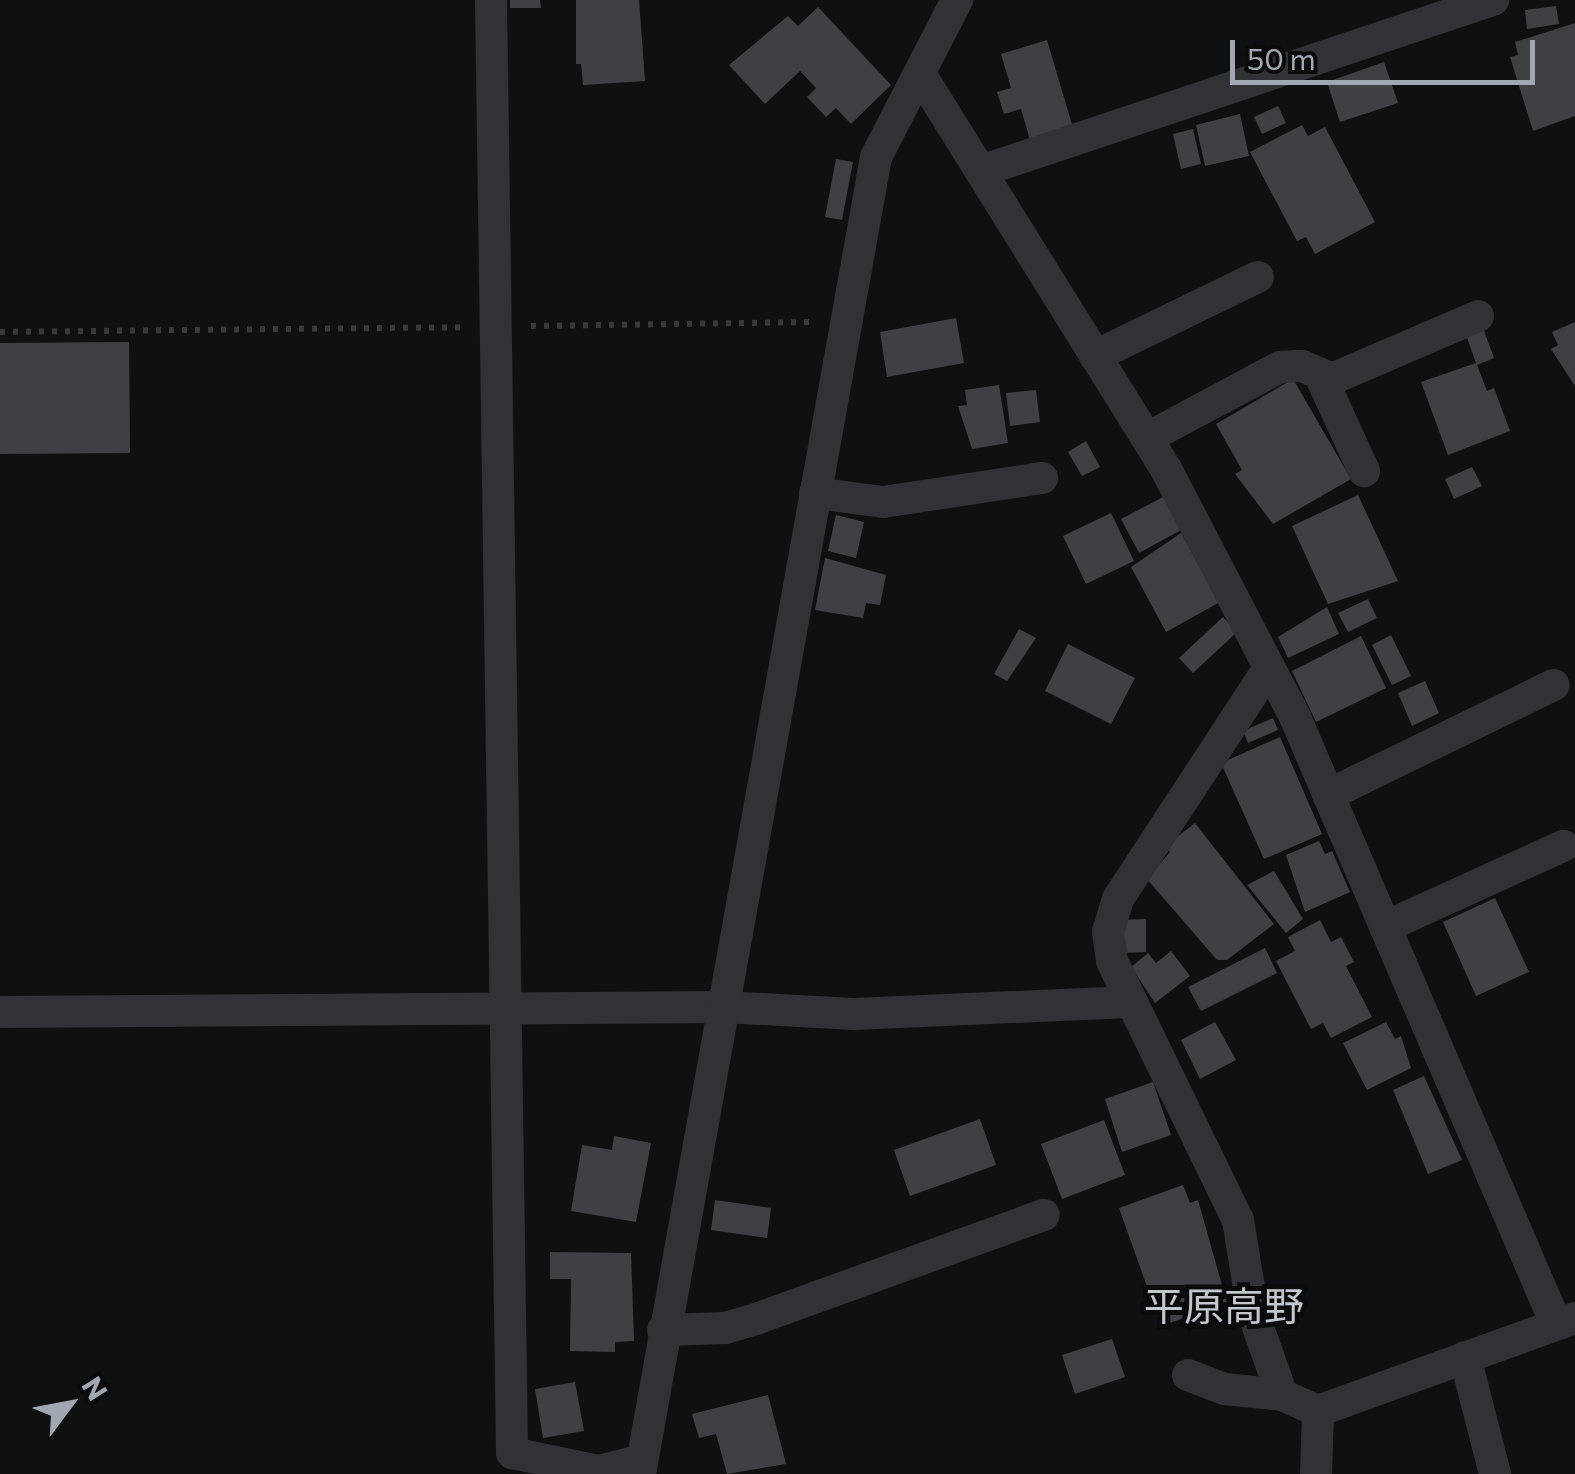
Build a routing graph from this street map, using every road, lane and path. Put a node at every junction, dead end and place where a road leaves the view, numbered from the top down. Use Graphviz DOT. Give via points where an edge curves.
graph roads {
  1 [pos="492,0"];
  2 [pos="957,0"];
  3 [pos="1493,0"];
  4 [pos="922,77"];
  5 [pos="981,171"];
  6 [pos="1258,277"];
  7 [pos="1478,316"];
  8 [pos="846,322"];
  9 [pos="497,326"];
  10 [pos="0,332"];
  11 [pos="1096,356"];
  12 [pos="1319,373"];
  13 [pos="1147,438"];
  14 [pos="1364,471"];
  15 [pos="1042,478"];
  16 [pos="814,493"];
  17 [pos="1269,668"];
  18 [pos="1554,685"];
  19 [pos="1328,795"];
  20 [pos="1563,846"];
  21 [pos="1385,927"];
  22 [pos="1132,1002"];
  23 [pos="722,1006"];
  24 [pos="506,1010"];
  25 [pos="0,1012"];
  26 [pos="1044,1215"];
  27 [pos="1566,1321"];
  28 [pos="663,1330"];
  29 [pos="1465,1357"];
  30 [pos="1188,1374"];
  31 [pos="1282,1395"];
  32 [pos="1318,1411"];
  33 [pos="639,1468"];
  34 [pos="597,1472"];
  35 [pos="1316,1474"];
  36 [pos="1495,1474"];
  1 -- 9 [label="street"];
  2 -- 4 [label="street"];
  3 -- 5 [label="street"];
  4 -- 5 [label="street"];
  4 -- 8 [label="street" via="876,157"];
  5 -- 11 [label="street"];
  6 -- 11 [label="street"];
  7 -- 12 [label="street" via="1332,378"];
  8 -- 9 [label="path"];
  8 -- 16 [label="street"];
  9 -- 10 [label="path"];
  9 -- 24 [label="street"];
  11 -- 13 [label="street"];
  12 -- 13 [label="street" via="1280,367"];
  12 -- 14 [label="street"];
  13 -- 17 [label="street"];
  15 -- 16 [label="street" via="883,502"];
  16 -- 23 [label="street"];
  17 -- 19 [label="street"];
  17 -- 22 [label="street" via="1118,899 1110,947"];
  18 -- 19 [label="street"];
  19 -- 21 [label="street"];
  20 -- 21 [label="street"];
  21 -- 27 [label="street"];
  22 -- 23 [label="street" via="854,1014"];
  22 -- 31 [label="street" via="1238,1220 1253,1313"];
  23 -- 24 [label="street"];
  23 -- 28 [label="street"];
  24 -- 25 [label="street"];
  24 -- 34 [label="street" via="512,1453"];
  26 -- 28 [label="street" via="756,1319 725,1328"];
  27 -- 29 [label="street"];
  28 -- 33 [label="street"];
  29 -- 32 [label="street"];
  29 -- 36 [label="street"];
  30 -- 31 [label="street" via="1226,1389"];
  31 -- 32 [label="street"];
  32 -- 35 [label="street"];
  33 -- 34 [label="street"];
}
